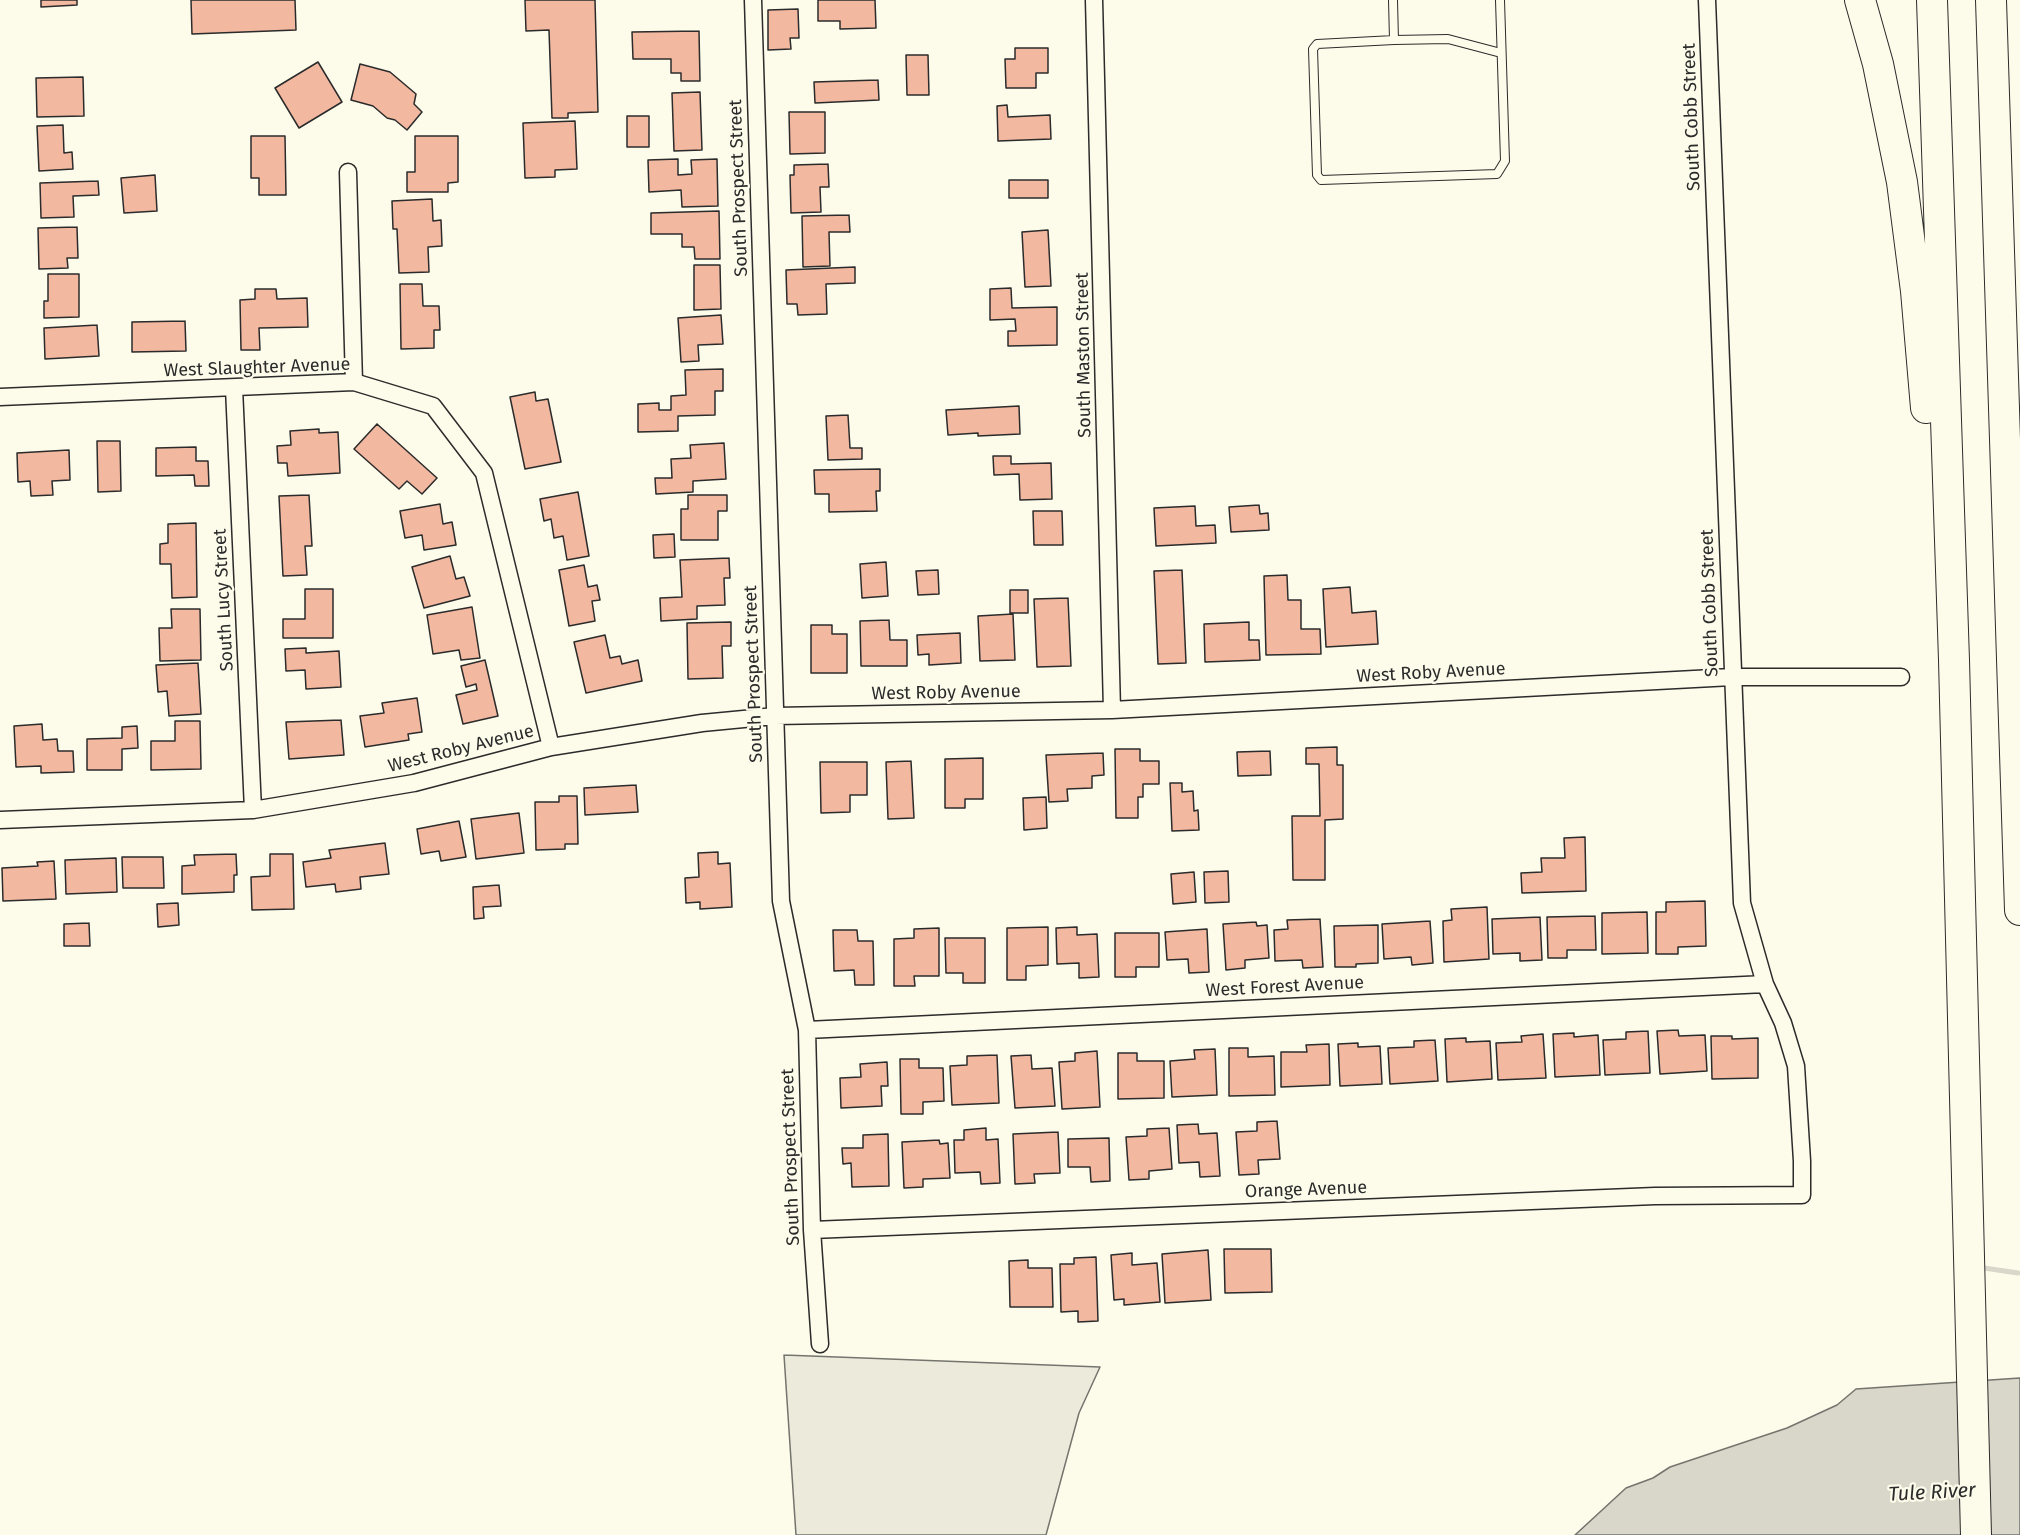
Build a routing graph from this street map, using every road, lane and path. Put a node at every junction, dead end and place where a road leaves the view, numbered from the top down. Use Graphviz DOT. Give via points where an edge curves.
graph roads {
  1 [pos="753,0"];
  2 [pos="1094,0"];
  3 [pos="1393,0"];
  4 [pos="1500,0"];
  5 [pos="1707,0"];
  6 [pos="1860,0"];
  7 [pos="1932,0"];
  8 [pos="1991,0"];
  9 [pos="1394,40"];
  10 [pos="1501,53"];
  11 [pos="348,172"];
  12 [pos="354,382"];
  13 [pos="234,388"];
  14 [pos="0,397"];
  15 [pos="1954,660"];
  16 [pos="1732,677"];
  17 [pos="1901,677"];
  18 [pos="1112,710"];
  19 [pos="775,716"];
  20 [pos="551,747"];
  21 [pos="253,810"];
  22 [pos="0,820"];
  23 [pos="2020,910"];
  24 [pos="1765,984"];
  25 [pos="807,1030"];
  26 [pos="1802,1195"];
  27 [pos="812,1230"];
  28 [pos="820,1344"];
  29 [pos="1976,1535"];
  1 -- 19 [label="street, South Prospect Street"];
  2 -- 18 [label="street, South Maston Street"];
  3 -- 9 [label="lane"];
  4 -- 10 [label="lane"];
  5 -- 16 [label="street, South Cobb Street"];
  6 -- 15 [label="highway" via="1886,100 1907,214 1936,521"];
  7 -- 15 [label="highway"];
  8 -- 23 [label="highway"];
  9 -- 10 [label="lane" via="1448,39"];
  9 -- 10 [label="lane" via="1317,44 1312,50 1317,175 1321,180 1497,174 1505,161"];
  11 -- 12 [label="street"];
  12 -- 13 [label="street, West Slaughter Avenue"];
  12 -- 20 [label="street, West Slaughter Avenue" via="433,406 484,473"];
  13 -- 14 [label="street, West Slaughter Avenue"];
  13 -- 21 [label="street, South Lucy Street"];
  15 -- 29 [label="highway"];
  16 -- 17 [label="street, West Roby Avenue"];
  16 -- 18 [label="street, West Roby Avenue"];
  16 -- 24 [label="street, South Cobb Street" via="1742,903"];
  18 -- 19 [label="street, West Roby Avenue"];
  19 -- 20 [label="street, West Roby Avenue" via="702,723"];
  19 -- 25 [label="street, South Prospect Street" via="781,901"];
  20 -- 21 [label="street, West Roby Avenue" via="414,783"];
  21 -- 22 [label="street, West Roby Avenue"];
  24 -- 25 [label="street, West Forest Avenue"];
  24 -- 26 [label="street, South Cobb Street" via="1783,1023 1796,1066"];
  25 -- 27 [label="street, South Prospect Street"];
  26 -- 27 [label="street, Orange Avenue" via="1620,1197"];
  27 -- 28 [label="street, South Prospect Street"];
}
